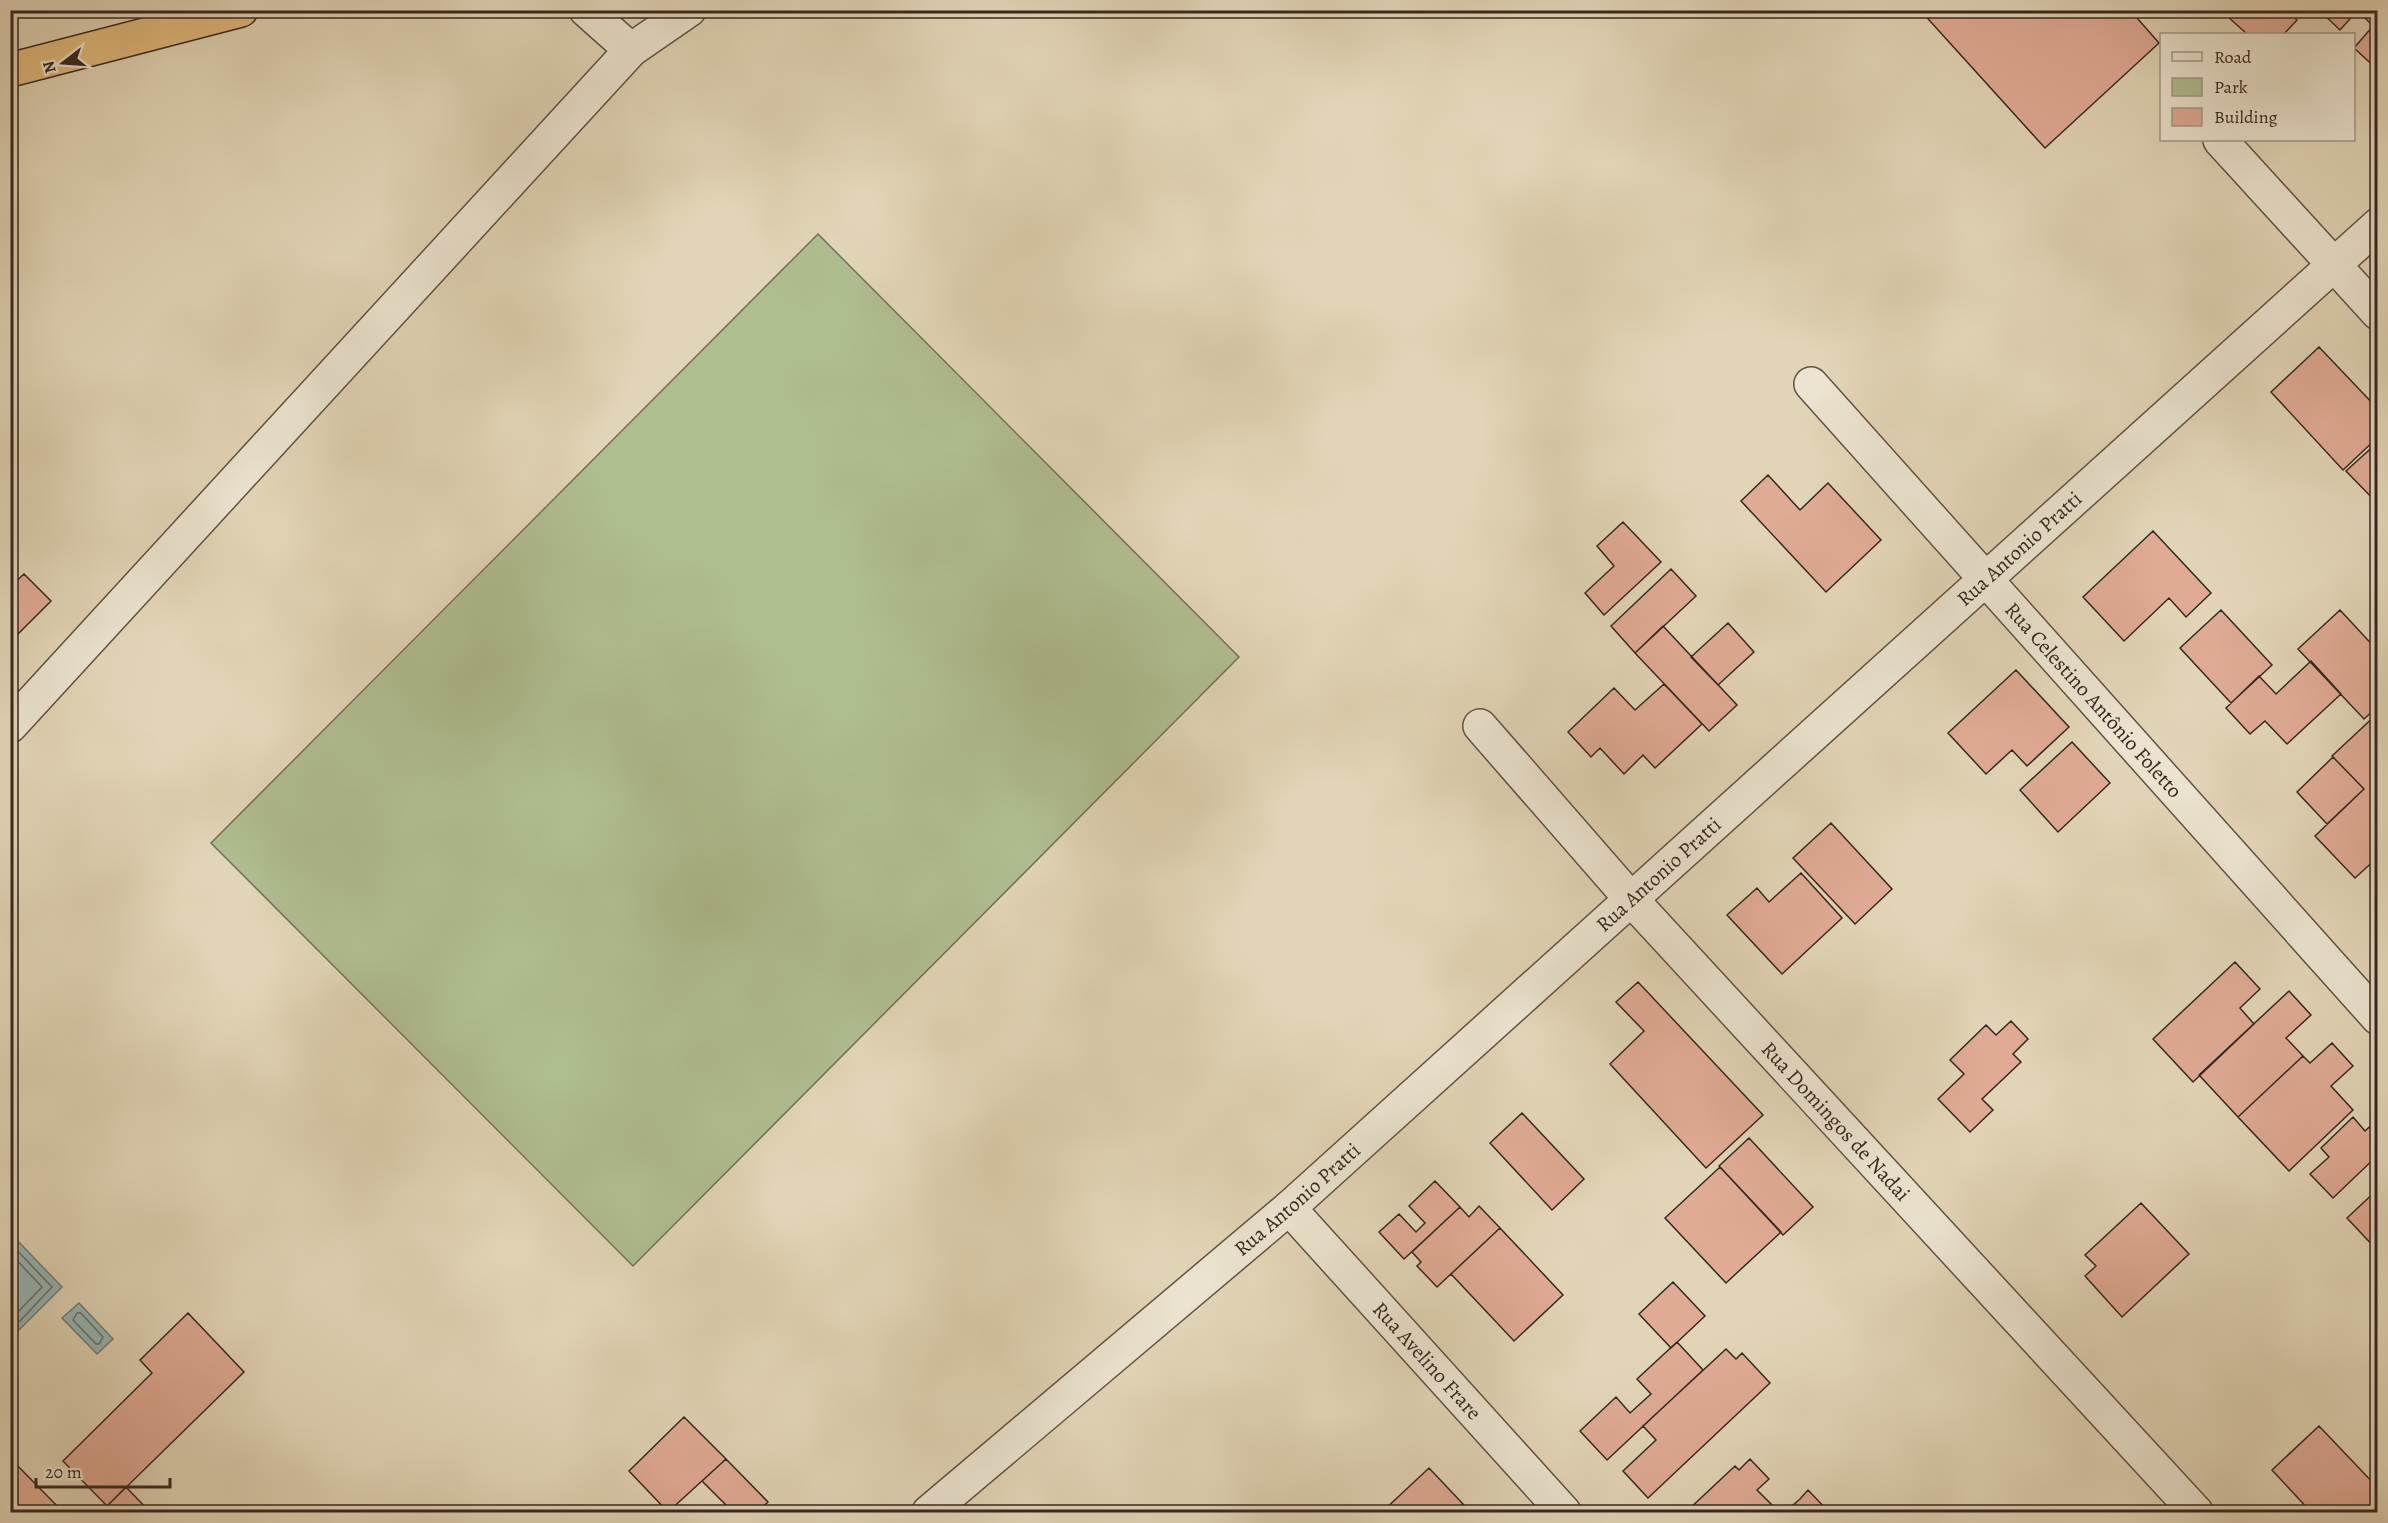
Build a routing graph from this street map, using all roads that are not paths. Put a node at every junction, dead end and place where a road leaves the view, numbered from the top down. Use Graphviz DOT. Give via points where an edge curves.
graph roads {
  1 [pos="241,10"];
  2 [pos="585,10"];
  3 [pos="689,10"];
  4 [pos="631,50"];
  5 [pos="10,70"];
  6 [pos="2221,141"];
  7 [pos="2378,225"];
  8 [pos="2333,264"];
  9 [pos="2378,313"];
  10 [pos="1810,384"];
  11 [pos="1986,579"];
  12 [pos="10,726"];
  13 [pos="1480,726"];
  14 [pos="1630,898"];
  15 [pos="2378,1018"];
  16 [pos="1289,1208"];
  17 [pos="929,1512"];
  18 [pos="1564,1512"];
  19 [pos="2196,1512"];
  1 -- 5 [label="highway"];
  2 -- 4 [label="street"];
  3 -- 4 [label="street"];
  4 -- 12 [label="street"];
  6 -- 8 [label="street"];
  7 -- 8 [label="street, Rua Antonio Pratti"];
  8 -- 9 [label="street"];
  8 -- 11 [label="street, Rua Antonio Pratti"];
  10 -- 11 [label="street, Rua Celestino Antônio Foletto"];
  11 -- 14 [label="street, Rua Antonio Pratti"];
  11 -- 15 [label="street, Rua Celestino Antônio Foletto"];
  13 -- 14 [label="street, Rua Domingos de Nadai"];
  14 -- 16 [label="street, Rua Antonio Pratti"];
  14 -- 19 [label="street, Rua Domingos de Nadai"];
  16 -- 17 [label="street, Rua Antonio Pratti"];
  16 -- 18 [label="street, Rua Avelino Frare"];
}
